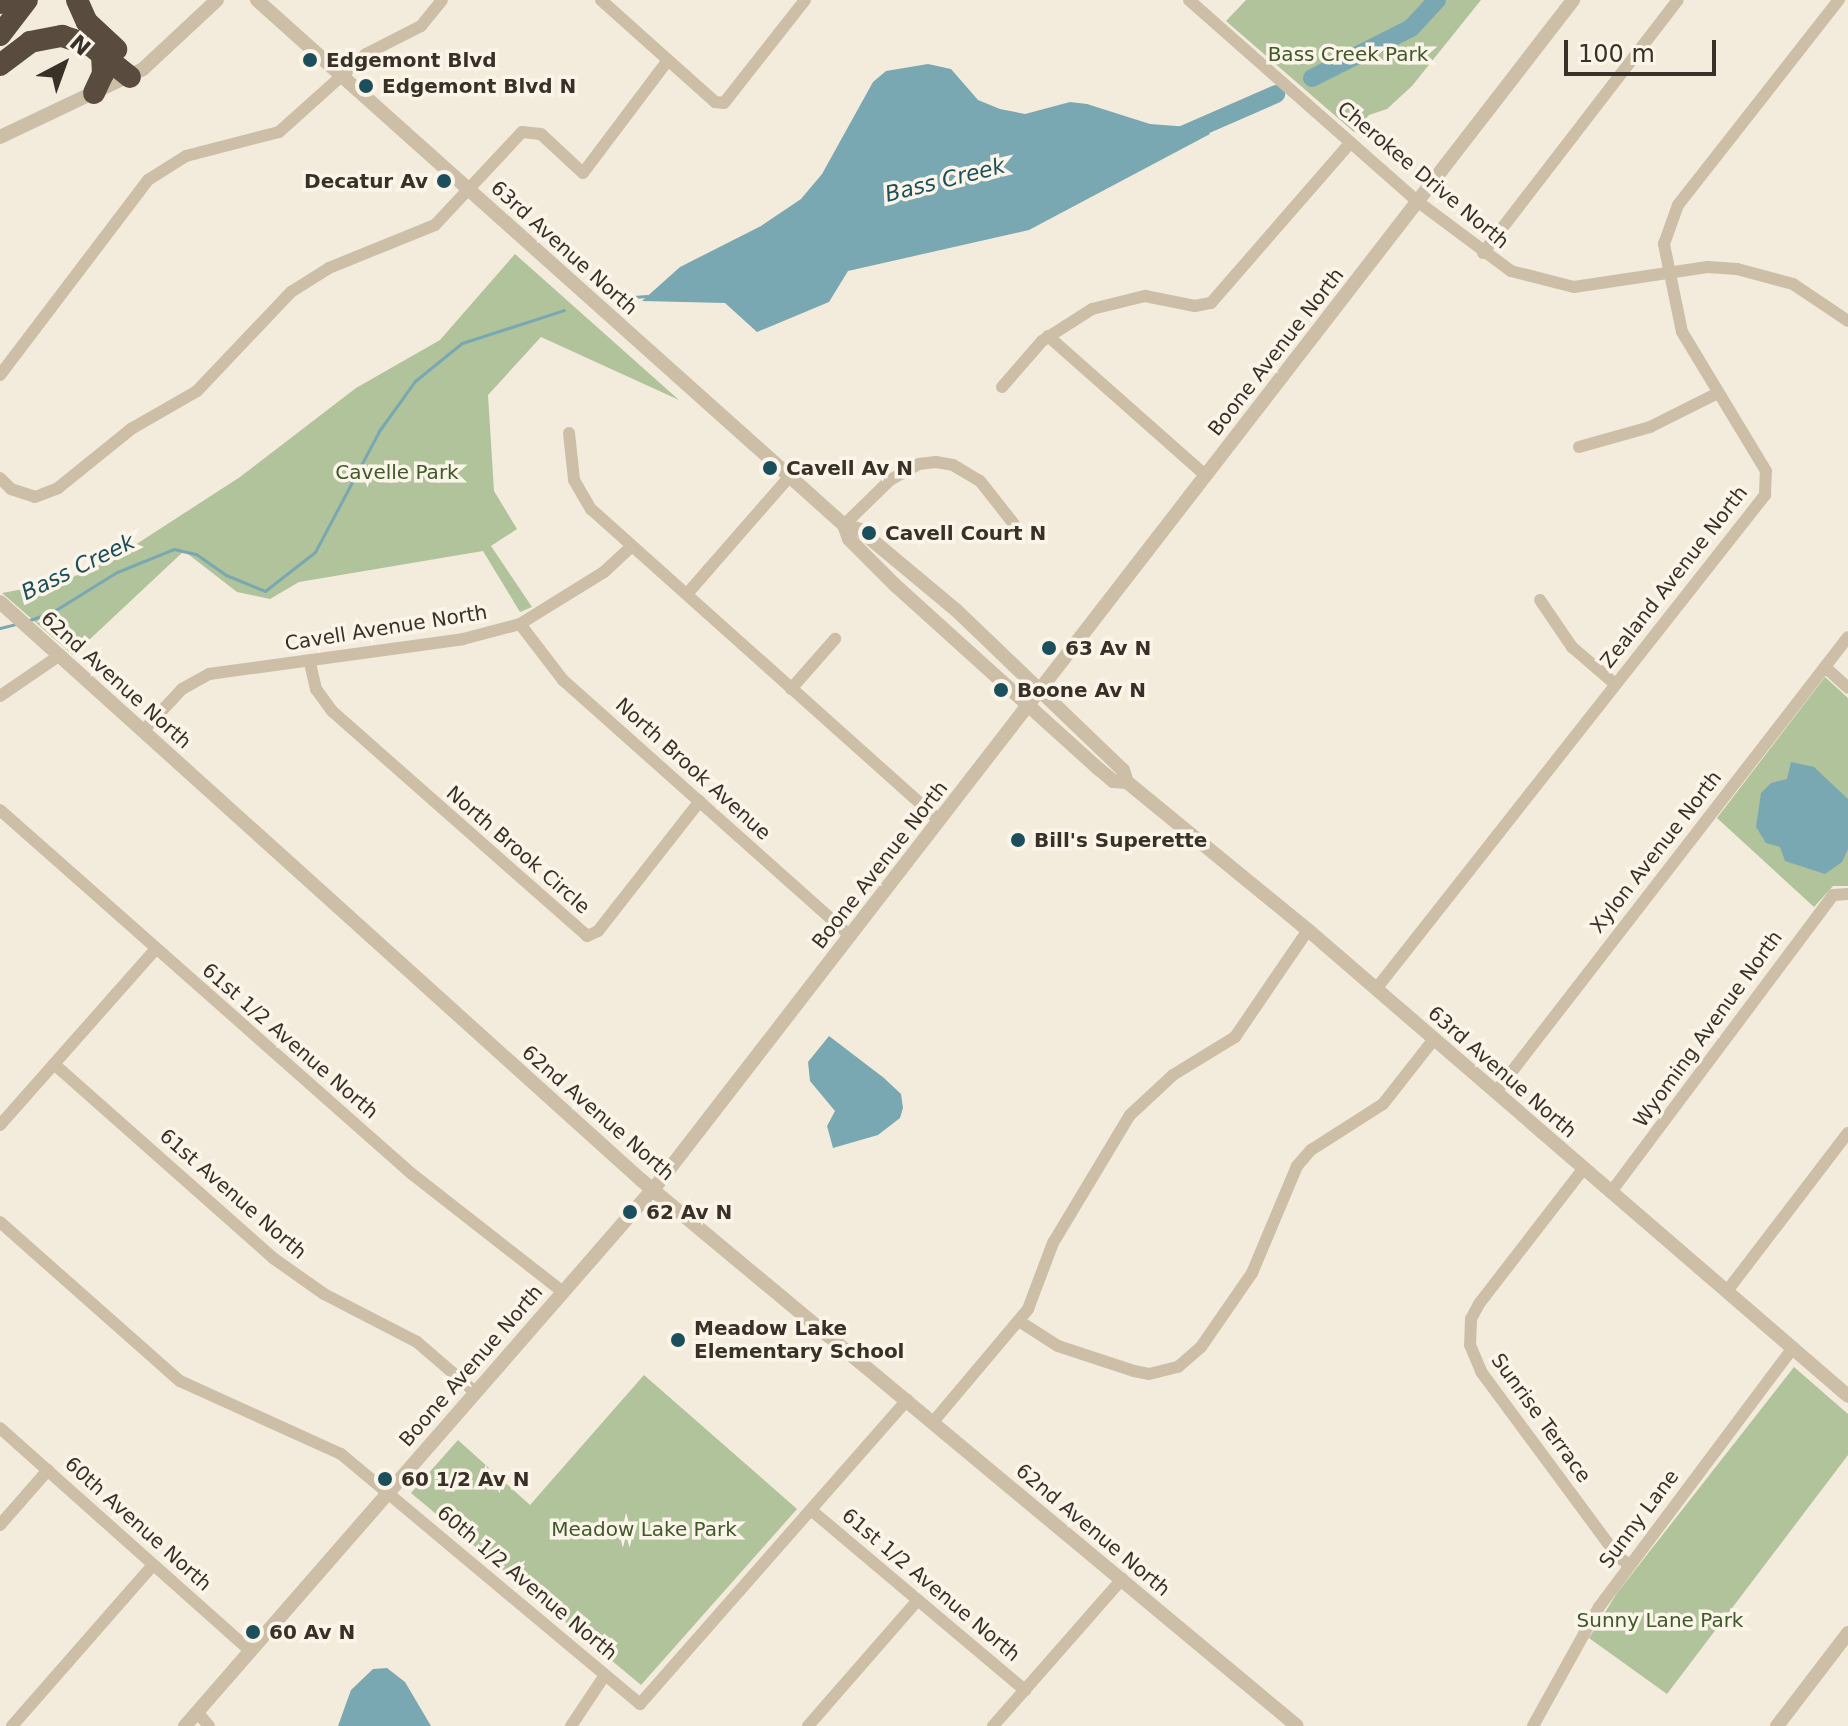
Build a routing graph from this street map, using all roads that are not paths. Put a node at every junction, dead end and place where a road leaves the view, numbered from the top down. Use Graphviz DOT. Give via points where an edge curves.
graph roads {
  1 [pos="27,0"];
  2 [pos="77,0"];
  3 [pos="217,0"];
  4 [pos="257,0"];
  5 [pos="442,0"];
  6 [pos="601,0"];
  7 [pos="805,0"];
  8 [pos="1189,0"];
  9 [pos="1573,0"];
  10 [pos="1678,0"];
  11 [pos="1839,0"];
  12 [pos="0,35"];
  13 [pos="102,54"];
  14 [pos="668,60"];
  15 [pos="0,65"];
  16 [pos="136,73"];
  17 [pos="341,76"];
  18 [pos="94,93"];
  19 [pos="0,137"];
  20 [pos="1350,143"];
  21 [pos="468,188"];
  22 [pos="1417,201"];
  23 [pos="1483,253"];
  24 [pos="1667,273"];
  25 [pos="1848,321"];
  26 [pos="1048,336"];
  27 [pos="0,375"];
  28 [pos="1002,387"];
  29 [pos="1716,394"];
  30 [pos="569,433"];
  31 [pos="1579,447"];
  32 [pos="790,476"];
  33 [pos="1206,476"];
  34 [pos="0,478"];
  35 [pos="1014,524"];
  36 [pos="844,525"];
  37 [pos="632,546"];
  38 [pos="687,594"];
  39 [pos="1540,600"];
  40 [pos="0,602"];
  41 [pos="520,624"];
  42 [pos="1848,637"];
  43 [pos="835,639"];
  44 [pos="60,655"];
  45 [pos="310,663"];
  46 [pos="1825,667"];
  47 [pos="1615,684"];
  48 [pos="1041,688"];
  49 [pos="1848,688"];
  50 [pos="791,689"];
  51 [pos="0,696"];
  52 [pos="1031,704"];
  53 [pos="143,731"];
  54 [pos="1127,782"];
  55 [pos="700,801"];
  56 [pos="0,810"];
  57 [pos="939,820"];
  58 [pos="1844,893"];
  59 [pos="1308,930"];
  60 [pos="850,936"];
  61 [pos="155,950"];
  62 [pos="1376,989"];
  63 [pos="1434,1039"];
  64 [pos="54,1064"];
  65 [pos="1496,1092"];
  66 [pos="0,1125"];
  67 [pos="1848,1133"];
  68 [pos="1584,1168"];
  69 [pos="653,1190"];
  70 [pos="1611,1192"];
  71 [pos="0,1222"];
  72 [pos="1727,1291"];
  73 [pos="563,1292"];
  74 [pos="1019,1321"];
  75 [pos="1793,1348"];
  76 [pos="1846,1389"];
  77 [pos="475,1392"];
  78 [pos="907,1400"];
  79 [pos="933,1422"];
  80 [pos="0,1428"];
  81 [pos="48,1470"];
  82 [pos="387,1492"];
  83 [pos="811,1510"];
  84 [pos="0,1525"];
  85 [pos="153,1565"];
  86 [pos="1630,1565"];
  87 [pos="1122,1579"];
  88 [pos="918,1600"];
  89 [pos="1848,1633"];
  90 [pos="250,1651"];
  91 [pos="605,1675"];
  92 [pos="1025,1690"];
  93 [pos="197,1712"];
  94 [pos="12,1726"];
  95 [pos="185,1726"];
  96 [pos="209,1726"];
  97 [pos="571,1726"];
  98 [pos="808,1726"];
  99 [pos="993,1726"];
  100 [pos="1297,1726"];
  101 [pos="1533,1726"];
  102 [pos="1777,1726"];
  1 -- 12 [label="highway"];
  2 -- 16 [label="highway" via="95,32"];
  3 -- 16 [label="street"];
  4 -- 17 [label="street, 63rd Avenue North"];
  5 -- 17 [label="street" via="421,26 381,43"];
  6 -- 14 [label="street"];
  7 -- 14 [label="street" via="724,103 715,102"];
  8 -- 20 [label="street, Cherokee Drive North"];
  9 -- 22 [label="street, Boone Avenue North"];
  10 -- 23 [label="street"];
  11 -- 24 [label="street, Zealand Avenue North" via="1678,205 1666,231"];
  13 -- 15 [label="highway" via="78,39 45,37 17,48"];
  13 -- 16 [label="highway"];
  13 -- 18 [label="highway" via="103,74"];
  14 -- 21 [label="street" via="583,173 541,134 522,132"];
  16 -- 18 [label="street"];
  17 -- 21 [label="street, 63rd Avenue North"];
  17 -- 27 [label="street" via="279,132 186,156 148,180"];
  18 -- 19 [label="street"];
  20 -- 22 [label="street, Cherokee Drive North"];
  20 -- 26 [label="street" via="1211,303 1195,306 1145,296 1092,309"];
  21 -- 32 [label="street, 63rd Avenue North"];
  21 -- 34 [label="street" via="423,233 329,268 291,292 197,391 131,429 47,495 23,495"];
  22 -- 23 [label="street, Cherokee Drive North"];
  22 -- 33 [label="street, Boone Avenue North"];
  23 -- 24 [label="street, Cherokee Drive North" via="1511,271 1552,286 1596,286"];
  24 -- 25 [label="street, Cherokee Drive North" via="1708,267 1766,274 1819,297"];
  24 -- 29 [label="street, Zealand Avenue North" via="1682,332"];
  26 -- 28 [label="street"];
  26 -- 33 [label="street"];
  29 -- 31 [label="street" via="1650,427"];
  29 -- 47 [label="street, Zealand Avenue North" via="1766,471 1765,495"];
  30 -- 37 [label="street" via="577,491"];
  32 -- 36 [label="street, 63rd Avenue North"];
  32 -- 38 [label="street"];
  33 -- 48 [label="street, Boone Avenue North"];
  35 -- 36 [label="street" via="980,481 936,462 897,475"];
  36 -- 48 [label="street, 63rd Avenue North" via="860,530 906,568"];
  36 -- 52 [label="street, 63rd Avenue North" via="849,539 895,585"];
  37 -- 38 [label="street"];
  37 -- 41 [label="street, Cavell Avenue North" via="594,579"];
  38 -- 50 [label="street"];
  39 -- 47 [label="street" via="1572,647"];
  40 -- 44 [label="street, 62nd Avenue North"];
  41 -- 45 [label="street, Cavell Avenue North" via="463,639"];
  41 -- 55 [label="street, North Brook Avenue" via="563,680"];
  42 -- 46 [label="street, Xylon Avenue North"];
  43 -- 50 [label="street"];
  44 -- 51 [label="street"];
  44 -- 53 [label="street, 62nd Avenue North"];
  45 -- 53 [label="street, Cavell Avenue North" via="209,674 182,689"];
  45 -- 55 [label="street, North Brook Circle" via="316,689 332,711 587,936 598,931"];
  46 -- 49 [label="street"];
  46 -- 65 [label="street, Xylon Avenue North"];
  47 -- 62 [label="street, Zealand Avenue North"];
  48 -- 52 [label="street, Boone Avenue North"];
  48 -- 54 [label="street, 63rd Avenue North" via="1123,770"];
  50 -- 57 [label="street"];
  52 -- 54 [label="street, 63rd Avenue North" via="1107,776"];
  52 -- 57 [label="street, Boone Avenue North"];
  53 -- 69 [label="street, 62nd Avenue North"];
  54 -- 59 [label="street, 63rd Avenue North"];
  55 -- 60 [label="street, North Brook Avenue"];
  56 -- 61 [label="street, 61st 1/2 Avenue North"];
  57 -- 60 [label="street, Boone Avenue North"];
  58 -- 70 [label="street, Wyoming Avenue North" via="1802,935"];
  59 -- 62 [label="street, 63rd Avenue North"];
  59 -- 74 [label="street" via="1235,1037 1173,1075 1130,1115 1053,1243 1036,1294"];
  60 -- 69 [label="street, Boone Avenue North"];
  61 -- 64 [label="street"];
  61 -- 73 [label="street, 61st 1/2 Avenue North" via="412,1174"];
  62 -- 63 [label="street, 63rd Avenue North"];
  63 -- 65 [label="street, 63rd Avenue North"];
  63 -- 74 [label="street" via="1383,1104 1311,1150 1297,1166 1252,1273 1201,1347 1178,1367 1149,1374 1134,1371 1058,1346"];
  64 -- 66 [label="street"];
  64 -- 77 [label="street, 61st Avenue North" via="273,1258 324,1294 417,1342"];
  65 -- 68 [label="street, 63rd Avenue North"];
  67 -- 72 [label="street"];
  68 -- 70 [label="street, 63rd Avenue North"];
  68 -- 86 [label="street, Sunrise Terrace" via="1479,1304 1471,1319 1470,1345 1494,1389 1618,1557"];
  69 -- 73 [label="street, Boone Avenue North"];
  69 -- 78 [label="street, 62nd Avenue North"];
  70 -- 72 [label="street, 63rd Avenue North"];
  71 -- 82 [label="street, 60th 1/2 Avenue North" via="180,1381 232,1408 316,1439"];
  72 -- 75 [label="street, 63rd Avenue North"];
  73 -- 77 [label="street, Boone Avenue North"];
  74 -- 79 [label="street"];
  75 -- 76 [label="street, 63rd Avenue North"];
  75 -- 86 [label="street, Sunny Lane"];
  77 -- 82 [label="street, Boone Avenue North"];
  78 -- 79 [label="street, 62nd Avenue North"];
  78 -- 83 [label="street"];
  79 -- 87 [label="street, 62nd Avenue North"];
  80 -- 81 [label="street, 60th Avenue North"];
  81 -- 84 [label="street"];
  81 -- 85 [label="street, 60th Avenue North"];
  82 -- 90 [label="street, Boone Avenue North"];
  82 -- 91 [label="street, 60th 1/2 Avenue North"];
  83 -- 88 [label="street, 61st 1/2 Avenue North"];
  83 -- 91 [label="street, 60th 1/2 Avenue North" via="640,1704"];
  85 -- 90 [label="street, 60th Avenue North"];
  85 -- 94 [label="street"];
  86 -- 101 [label="street, Sunny Lane" via="1599,1607"];
  87 -- 92 [label="street"];
  87 -- 100 [label="street, 62nd Avenue North"];
  88 -- 92 [label="street, 61st 1/2 Avenue North"];
  88 -- 98 [label="street"];
  89 -- 102 [label="street"];
  90 -- 93 [label="street, Boone Avenue North"];
  91 -- 97 [label="street"];
  92 -- 99 [label="street"];
  93 -- 95 [label="street, Boone Avenue North"];
  93 -- 96 [label="street"];
}
